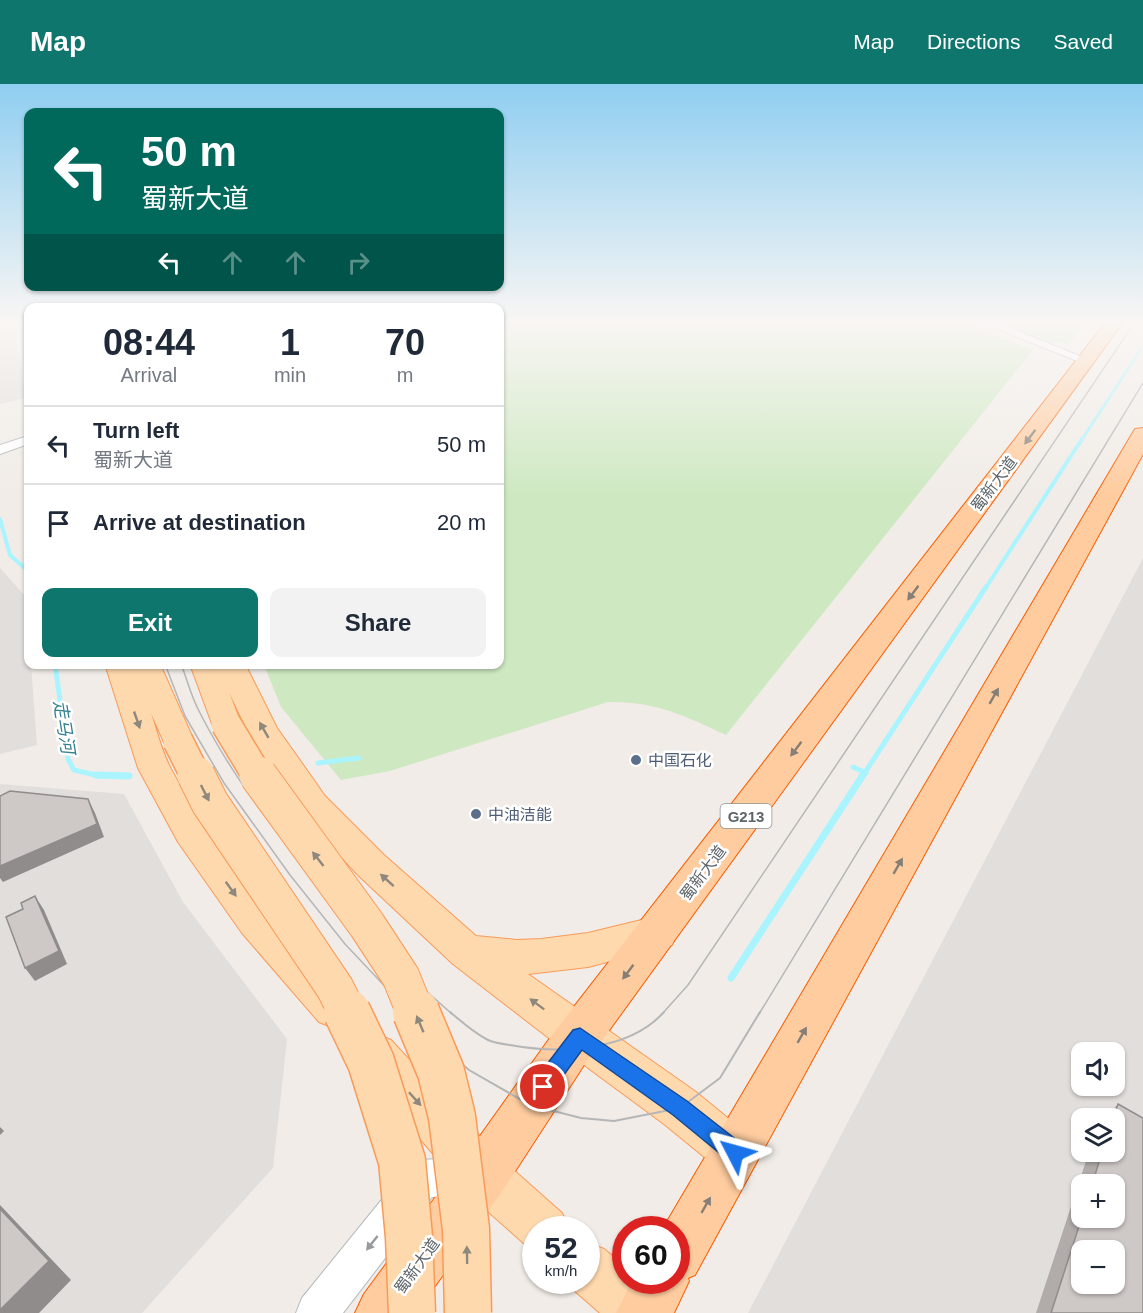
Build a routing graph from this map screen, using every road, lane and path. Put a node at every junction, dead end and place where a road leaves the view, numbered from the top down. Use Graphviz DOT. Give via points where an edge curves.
graph roads {
  1 [pos="1072,379"];
  2 [pos="1143,435"];
  3 [pos="24,441"];
  4 [pos="0,450"];
  5 [pos="121,669"];
  6 [pos="147,669"];
  7 [pos="206,669"];
  8 [pos="232,669"];
  9 [pos="658,933"];
  10 [pos="467,952"];
  11 [pos="580,1037"];
  12 [pos="735,1153"];
  13 [pos="483,1175"];
  14 [pos="529,1216"];
  15 [pos="690,1232"];
  16 [pos="600,1279"];
  17 [pos="653,1294"];
  18 [pos="317,1313"];
  19 [pos="383,1313"];
  20 [pos="412,1313"];
  21 [pos="468,1313"];
  22 [pos="641,1313"];
  1 -- 9 [label="highway, 蜀新大道 / G213, one-way"];
  12 -- 2 [label="highway, one-way"];
  3 -- 4 [label="street"];
  5 -- 13 [label="main road, one-way" via="153,768 197,841 255,922"];
  6 -- 20 [label="main road, one-way, bridge" via="210,803 334,988 371,1062 402,1161"];
  21 -- 7 [label="main road, one-way, bridge" via="466,1229 453,1117 441,1072 400,977 367,925 260,779 226,724"];
  10 -- 8 [label="main road, one-way" via="371,865 313,805 264,732"];
  9 -- 10 [label="main road" via="601,948 530,957"];
  9 -- 11 [label="highway, 蜀新大道 / G213, one-way"];
  11 -- 10 [label="main road, one-way"];
  11 -- 12 [label="main road" via="680,1108"];
  11 -- 13 [label="highway, 蜀新大道 / G213"];
  15 -- 12 [label="highway, one-way"];
  13 -- 14 [label="main road"];
  13 -- 18 [label="street, one-way" via="422,1179"];
  13 -- 19 [label="highway, 蜀新大道 / G213"];
  16 -- 22 [label="main road"];
  17 -- 22 [label="highway"];
}
